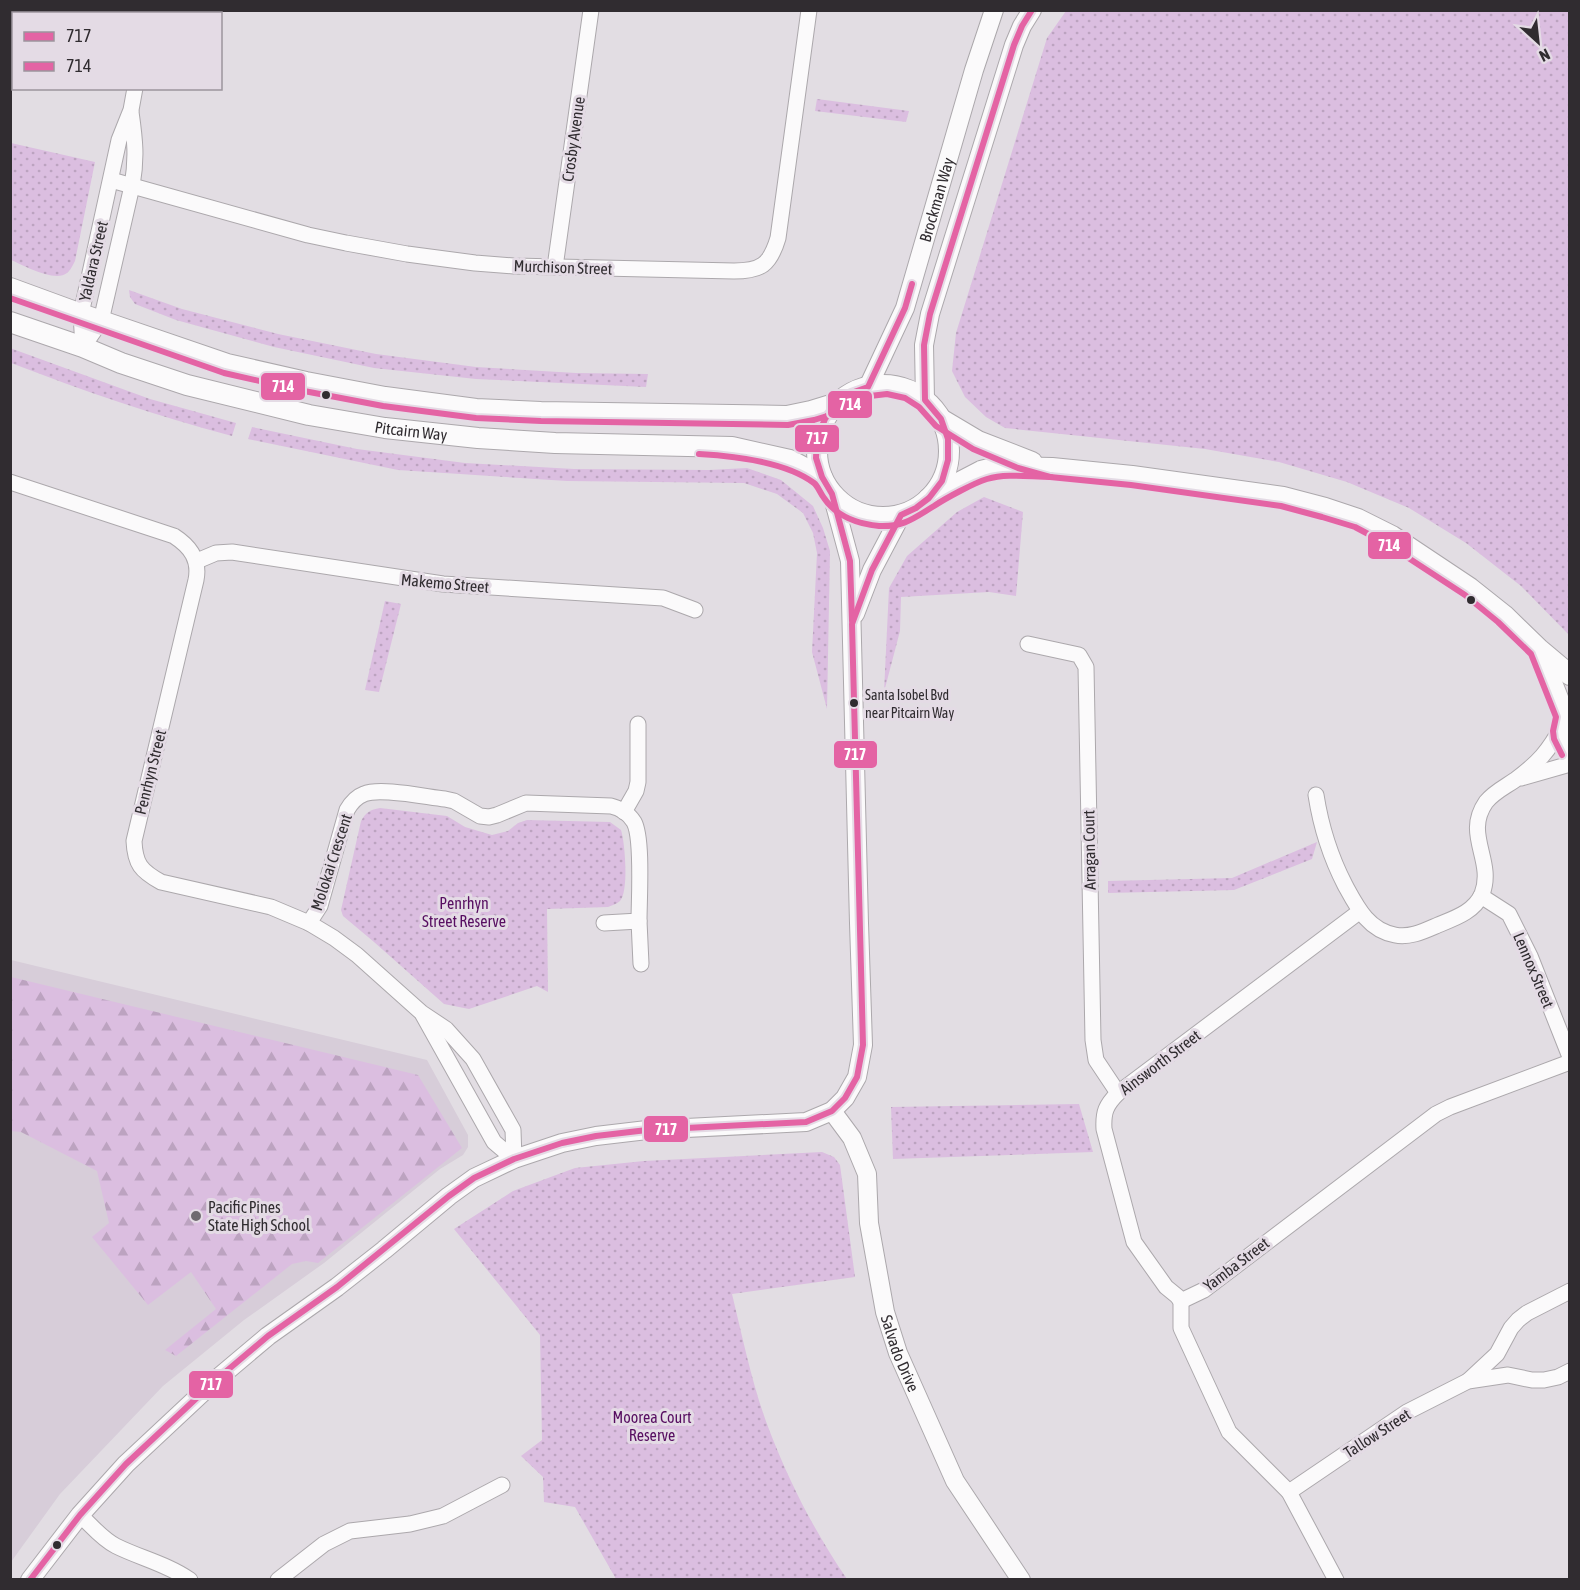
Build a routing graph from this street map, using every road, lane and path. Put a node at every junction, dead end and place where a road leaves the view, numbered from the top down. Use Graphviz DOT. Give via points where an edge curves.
graph roads {
  1 [pos="591,10"];
  2 [pos="809,10"];
  3 [pos="994,10"];
  4 [pos="1032,10"];
  5 [pos="135,90"];
  6 [pos="131,110"];
  7 [pos="111,180"];
  8 [pos="132,186"];
  9 [pos="555,267"];
  10 [pos="10,288"];
  11 [pos="81,314"];
  12 [pos="101,321"];
  13 [pos="10,322"];
  14 [pos="83,347"];
  15 [pos="868,387"];
  16 [pos="925,400"];
  17 [pos="837,403"];
  18 [pos="940,419"];
  19 [pos="1052,468"];
  20 [pos="822,477"];
  21 [pos="10,482"];
  22 [pos="832,494"];
  23 [pos="929,498"];
  24 [pos="901,514"];
  25 [pos="197,561"];
  26 [pos="694,610"];
  27 [pos="852,624"];
  28 [pos="1028,644"];
  29 [pos="1539,649"];
  30 [pos="1569,675"];
  31 [pos="1565,716"];
  32 [pos="638,724"];
  33 [pos="1569,750"];
  34 [pos="1569,764"];
  35 [pos="1515,780"];
  36 [pos="1316,795"];
  37 [pos="624,812"];
  38 [pos="1481,896"];
  39 [pos="1359,912"];
  40 [pos="639,921"];
  41 [pos="604,922"];
  42 [pos="309,923"];
  43 [pos="641,964"];
  44 [pos="422,1012"];
  45 [pos="1569,1057"];
  46 [pos="1569,1062"];
  47 [pos="1118,1093"];
  48 [pos="832,1111"];
  49 [pos="514,1159"];
  50 [pos="1569,1292"];
  51 [pos="1181,1301"];
  52 [pos="1569,1371"];
  53 [pos="1468,1381"];
  54 [pos="502,1485"];
  55 [pos="1289,1492"];
  56 [pos="80,1515"];
  57 [pos="30,1580"];
  58 [pos="190,1580"];
  59 [pos="278,1580"];
  60 [pos="1021,1580"];
  61 [pos="1336,1580"];
  1 -- 9 [label="street, Crosby Avenue"];
  2 -- 9 [label="street, Murchison Street" via="778,238 769,260 744,271"];
  3 -- 15 [label="street, Brockman Way" via="905,308"];
  4 -- 16 [label="street, Brockman Way" via="1014,45 930,314 924,345"];
  5 -- 6 [label="street, Yaldara Street"];
  6 -- 7 [label="street, Yaldara Street"];
  6 -- 8 [label="street, Yaldara Street" via="136,165"];
  7 -- 8 [label="street, Murchison Street"];
  7 -- 11 [label="street, Yaldara Street"];
  8 -- 9 [label="street, Murchison Street" via="346,243 475,263"];
  8 -- 12 [label="street, Yaldara Street"];
  10 -- 11 [label="main road, Pitcairn Way"];
  11 -- 12 [label="main road, Pitcairn Way"];
  11 -- 14 [label="street, Yaldara Street"];
  12 -- 14 [label="street, Yaldara Street"];
  12 -- 17 [label="main road, Pitcairn Way" via="227,364 385,397 476,409 787,416"];
  13 -- 14 [label="main road, Pitcairn Way"];
  14 -- 20 [label="main road, Pitcairn Way" via="187,385 309,415 478,438 732,447 790,460"];
  15 -- 16 [label="main road" via="888,385"];
  15 -- 17 [label="main road"];
  16 -- 18 [label="main road"];
  17 -- 20 [label="main road" via="818,438 816,458"];
  18 -- 19 [label="main road" via="978,441"];
  18 -- 23 [label="main road" via="948,439 948,460 942,480"];
  19 -- 23 [label="main road" via="997,467"];
  19 -- 29 [label="main road" via="1282,497 1358,519 1392,536 1470,588"];
  20 -- 22 [label="main road"];
  21 -- 25 [label="street" via="174,536 191,550"];
  22 -- 24 [label="main road" via="846,507 864,515"];
  22 -- 27 [label="street" via="850,561"];
  23 -- 24 [label="main road"];
  24 -- 27 [label="street" via="872,570"];
  25 -- 26 [label="street, Makemo Street" via="216,553 232,552 443,584 663,598"];
  25 -- 42 [label="street, Penrhyn Street" via="196,580 134,841 136,860 148,875 161,882 271,907"];
  27 -- 48 [label="street" via="863,1045 857,1077"];
  28 -- 47 [label="street, Arragan Court" via="1079,655 1086,667 1093,1040 1096,1060"];
  29 -- 30 [label="main road"];
  29 -- 31 [label="main road"];
  31 -- 33 [label="main road" via="1563,738"];
  31 -- 35 [label="street" via="1551,747"];
  32 -- 37 [label="street" via="638,782"];
  34 -- 35 [label="street"];
  35 -- 38 [label="street" via="1497,791 1479,816 1478,841 1486,868"];
  36 -- 39 [label="street" via="1327,845"];
  37 -- 40 [label="street" via="639,836"];
  37 -- 42 [label="street, Molokai Crescent" via="611,806 526,803 497,815 480,816 445,799 389,792 365,794 347,810 320,906"];
  38 -- 39 [label="street" via="1461,916 1406,936 1382,931"];
  38 -- 45 [label="street, Lennox Street" via="1509,914"];
  39 -- 47 [label="street, Ainsworth Street"];
  40 -- 41 [label="street"];
  40 -- 43 [label="street"];
  42 -- 44 [label="street, Penrhyn Street" via="357,955"];
  44 -- 49 [label="street, Penrhyn Street" via="494,1142"];
  44 -- 49 [label="street, Penrhyn Street" via="446,1029 472,1059 513,1130"];
  46 -- 51 [label="street, Yamba Street" via="1436,1114 1204,1290"];
  47 -- 51 [label="street, Ainsworth Street" via="1103,1115 1130,1229 1140,1253"];
  48 -- 49 [label="street" via="806,1122 596,1136"];
  48 -- 60 [label="street, Salvado Drive" via="852,1138 867,1174 869,1223 885,1312 898,1353 955,1481"];
  49 -- 56 [label="street" via="474,1178 346,1280 268,1336 126,1464"];
  50 -- 53 [label="street, Tallow Street" via="1518,1320 1497,1354"];
  51 -- 55 [label="street" via="1181,1328 1229,1432"];
  52 -- 53 [label="street, Tallow Street" via="1544,1380 1508,1375"];
  53 -- 55 [label="street, Tallow Street" via="1407,1412"];
  54 -- 59 [label="street" via="443,1516 350,1531 324,1544"];
  55 -- 61 [label="street"];
  56 -- 57 [label="street"];
  56 -- 58 [label="street" via="115,1545 178,1571"];
}
